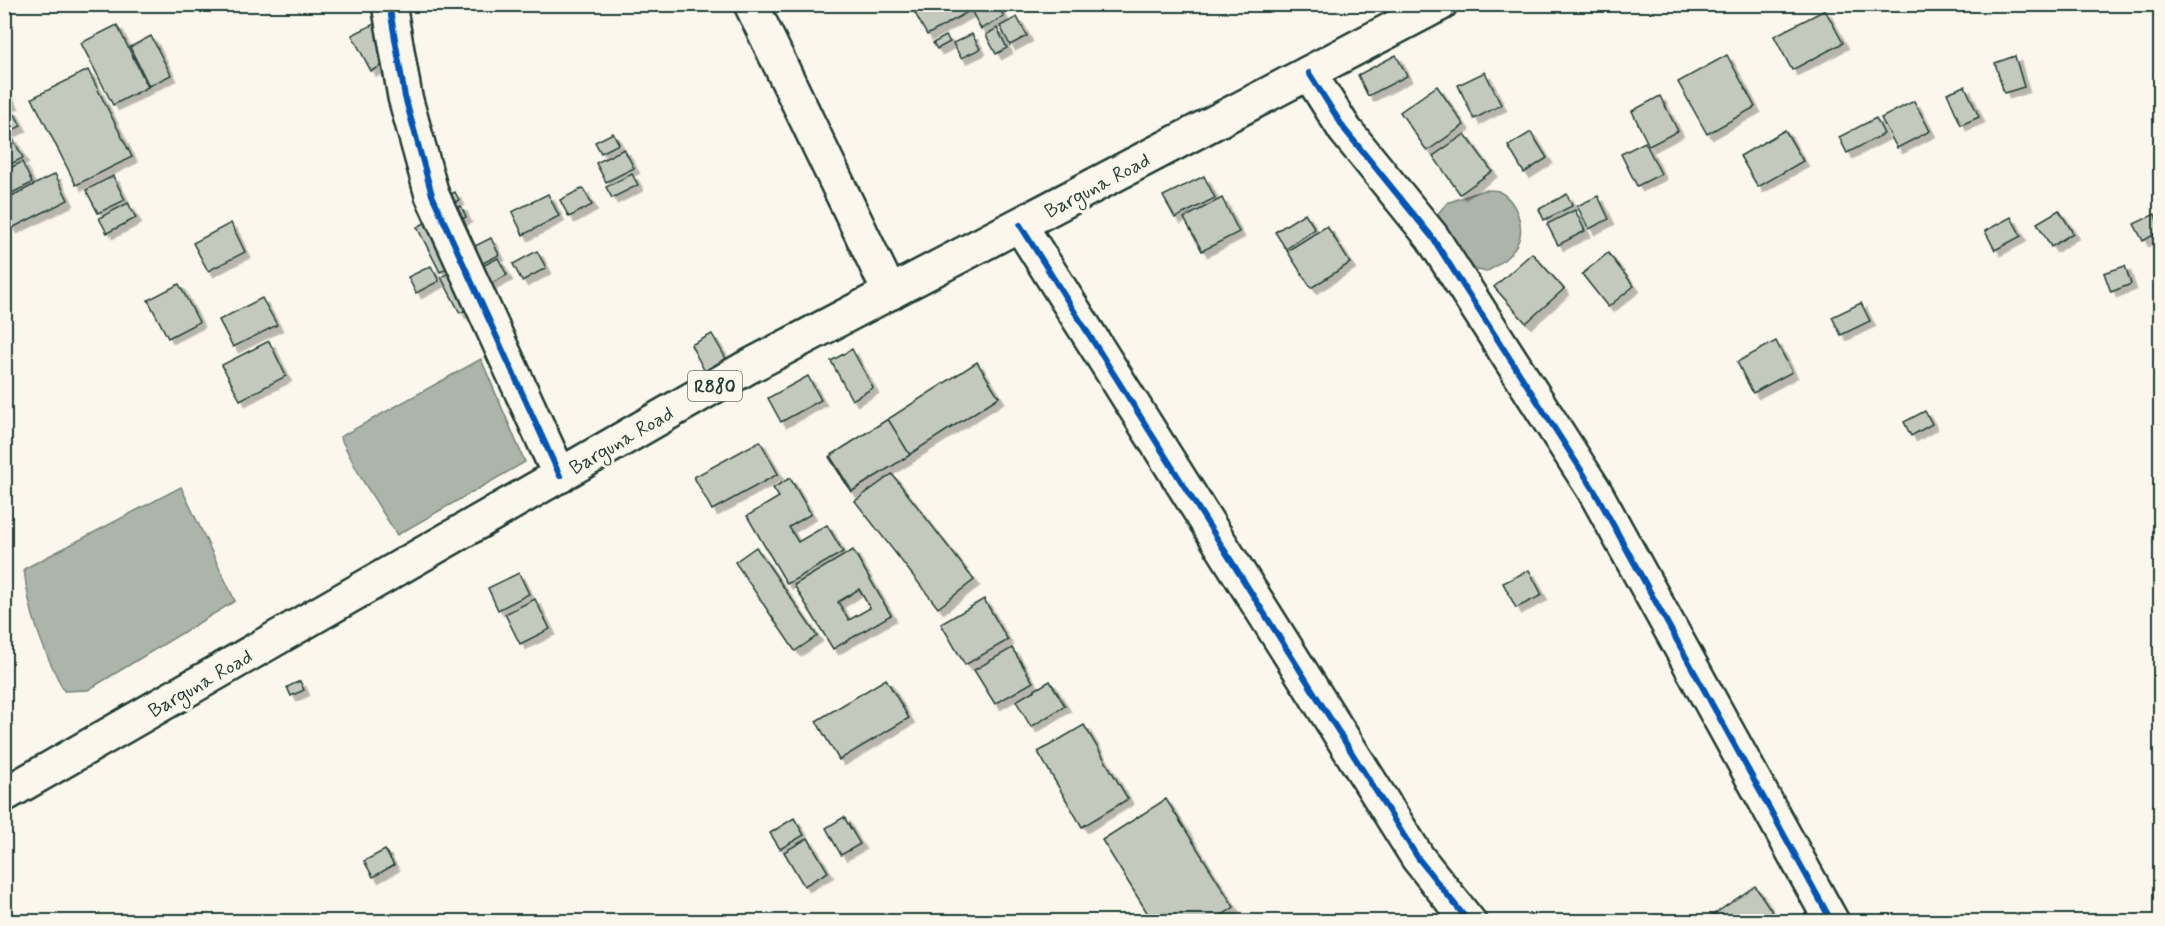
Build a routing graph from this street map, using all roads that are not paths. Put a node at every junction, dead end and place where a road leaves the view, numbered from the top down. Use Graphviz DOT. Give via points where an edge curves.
graph roads {
  1 [pos="389,4"];
  2 [pos="751,4"];
  3 [pos="1440,4"];
  4 [pos="1309,73"];
  5 [pos="1020,225"];
  6 [pos="890,293"];
  7 [pos="560,476"];
  8 [pos="4,795"];
  9 [pos="1469,921"];
  10 [pos="1832,921"];
  1 -- 7 [label="street" via="405,97 432,195"];
  2 -- 6 [label="street"];
  3 -- 4 [label="street, Barguna Road / R880"];
  4 -- 5 [label="street, Barguna Road / R880"];
  4 -- 10 [label="street" via="1345,130 1432,237 1594,490"];
  5 -- 6 [label="street, Barguna Road / R880"];
  5 -- 9 [label="street" via="1418,858"];
  6 -- 7 [label="street, Barguna Road / R880" via="746,368"];
  7 -- 8 [label="street, Barguna Road / R880"];
}
